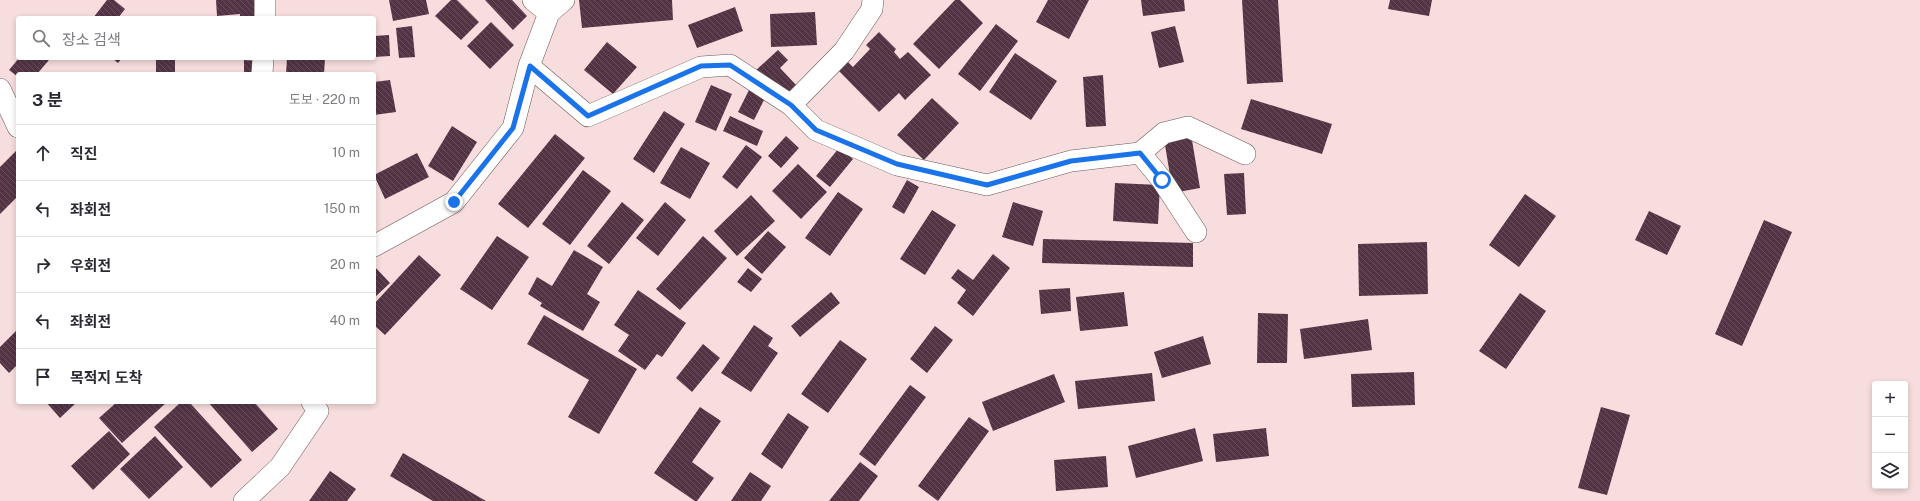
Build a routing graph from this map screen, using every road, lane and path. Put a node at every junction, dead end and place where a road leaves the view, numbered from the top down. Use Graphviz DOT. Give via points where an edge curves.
graph roads {
  1 [pos="265,0"];
  2 [pos="533,0"];
  3 [pos="873,0"];
  4 [pos="556,7"];
  5 [pos="265,16"];
  6 [pos="263,60"];
  7 [pos="530,66"];
  8 [pos="262,72"];
  9 [pos="0,89"];
  10 [pos="791,105"];
  11 [pos="16,123"];
  12 [pos="1140,153"];
  13 [pos="1245,154"];
  14 [pos="1196,232"];
  15 [pos="376,245"];
  16 [pos="314,404"];
  17 [pos="244,501"];
  1 -- 5 [label="street"];
  2 -- 4 [label="street"];
  3 -- 10 [label="street" via="872,9 844,51"];
  4 -- 7 [label="street"];
  6 -- 8 [label="street"];
  7 -- 10 [label="street" via="588,116 701,66 730,65"];
  7 -- 15 [label="street" via="513,128 454,202"];
  9 -- 11 [label="street"];
  10 -- 12 [label="street" via="816,130 897,164 987,185 1071,161"];
  12 -- 13 [label="street" via="1164,133 1188,127"];
  12 -- 14 [label="street" via="1162,180"];
  16 -- 17 [label="street" via="318,410 280,467"];
}
